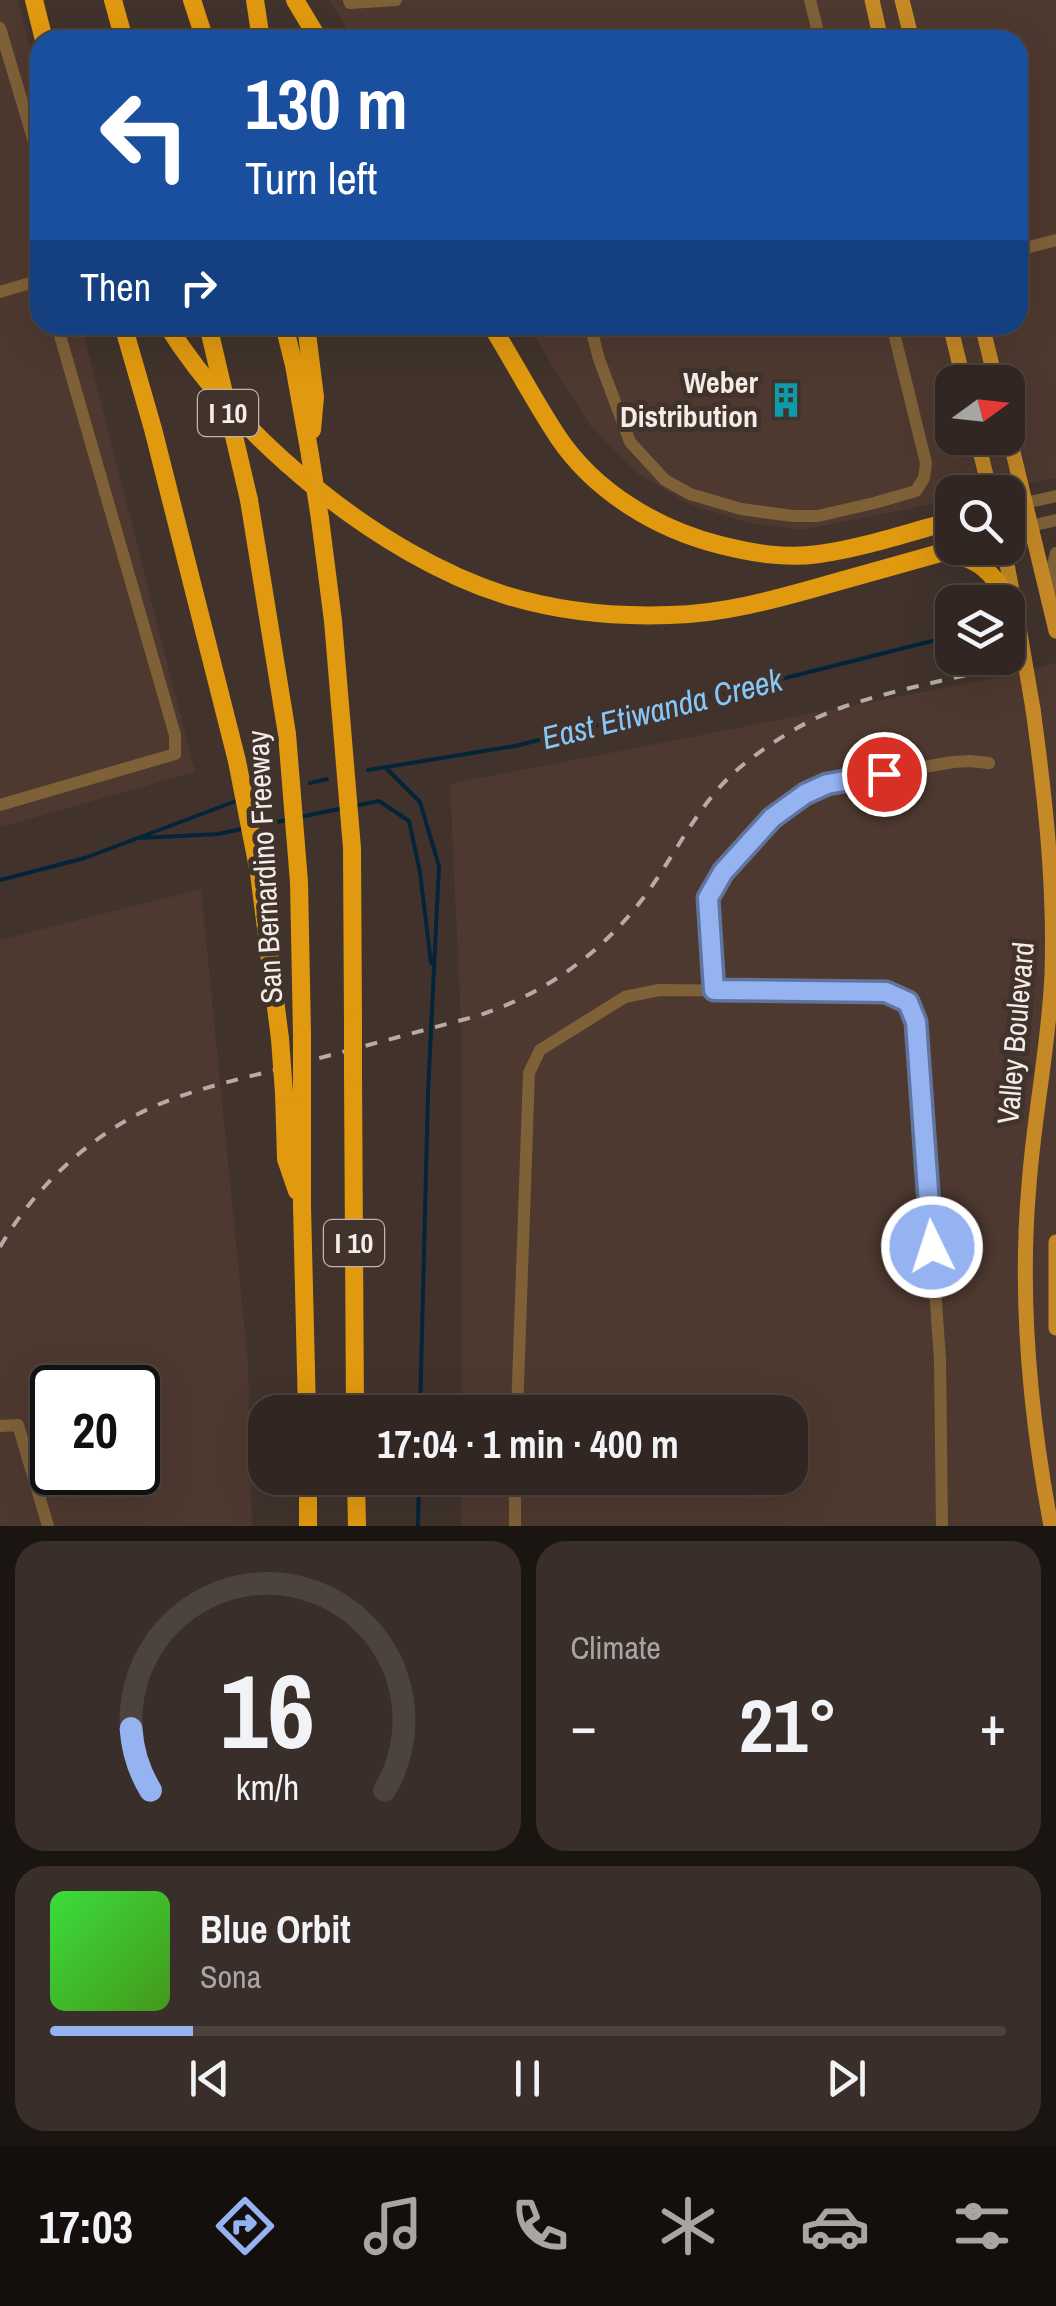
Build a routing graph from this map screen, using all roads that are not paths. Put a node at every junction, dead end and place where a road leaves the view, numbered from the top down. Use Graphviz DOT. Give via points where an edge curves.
graph roads {
  1 [pos="34,0"];
  2 [pos="112,0"];
  3 [pos="192,0"];
  4 [pos="255,0"];
  5 [pos="295,0"];
  6 [pos="349,0"];
  7 [pos="396,0"];
  8 [pos="810,0"];
  9 [pos="872,0"];
  10 [pos="902,0"];
  11 [pos="0,28"];
  12 [pos="42,30"];
  13 [pos="121,30"];
  14 [pos="201,30"];
  15 [pos="260,30"];
  16 [pos="313,30"];
  17 [pos="818,30"];
  18 [pos="879,30"];
  19 [pos="910,30"];
  20 [pos="30,128"];
  21 [pos="1056,240"];
  22 [pos="1028,247"];
  23 [pos="30,283"];
  24 [pos="0,292"];
  25 [pos="60,335"];
  26 [pos="126,335"];
  27 [pos="174,335"];
  28 [pos="210,335"];
  29 [pos="287,335"];
  30 [pos="307,335"];
  31 [pos="497,335"];
  32 [pos="592,335"];
  33 [pos="894,335"];
  34 [pos="952,335"];
  35 [pos="984,335"];
  36 [pos="960,365"];
  37 [pos="992,365"];
  38 [pos="310,455"];
  39 [pos="1056,496"];
  40 [pos="1025,503"];
  41 [pos="1056,520"];
  42 [pos="935,525"];
  43 [pos="1031,526"];
  44 [pos="1025,528"];
  45 [pos="935,554"];
  46 [pos="1050,558"];
  47 [pos="980,565"];
  48 [pos="1001,565"];
  49 [pos="1000,572"];
  50 [pos="1005,585"];
  51 [pos="1056,632"];
  52 [pos="1025,660"];
  53 [pos="989,763"];
  54 [pos="0,805"];
  55 [pos="714,990"];
  56 [pos="293,1093"];
  57 [pos="1056,1242"];
  58 [pos="1056,1328"];
  59 [pos="307,1395"];
  60 [pos="356,1395"];
  61 [pos="518,1395"];
  62 [pos="0,1426"];
  63 [pos="308,1495"];
  64 [pos="356,1495"];
  65 [pos="515,1495"];
  66 [pos="48,1526"];
  67 [pos="308,1526"];
  68 [pos="357,1526"];
  69 [pos="515,1526"];
  70 [pos="942,1526"];
  71 [pos="1051,1526"];
  1 -- 12 [label="highway"];
  2 -- 13 [label="highway"];
  3 -- 14 [label="highway"];
  4 -- 15 [label="highway"];
  5 -- 16 [label="highway"];
  6 -- 7 [label="street"];
  8 -- 17 [label="street"];
  9 -- 18 [label="main road"];
  10 -- 19 [label="main road"];
  11 -- 20 [label="street"];
  21 -- 22 [label="street"];
  23 -- 24 [label="street"];
  25 -- 54 [label="street" via="176,735 175,754"];
  26 -- 56 [label="highway, bridge" via="237,760"];
  27 -- 45 [label="highway" via="247,424 341,508 444,570 504,594 590,611 702,613"];
  28 -- 56 [label="highway, San Bernardino Freeway / I 10, bridge" via="249,500 287,734 302,1034"];
  29 -- 38 [label="highway, I 10"];
  30 -- 38 [label="highway" via="315,397"];
  31 -- 42 [label="highway" via="586,471 620,500 692,538 795,556"];
  32 -- 33 [label="street" via="630,442 664,480 741,510 818,516 916,491 924,478"];
  34 -- 36 [label="main road"];
  35 -- 37 [label="main road"];
  38 -- 60 [label="highway, I 10, bridge" via="334,621 352,848"];
  39 -- 40 [label="street"];
  40 -- 43 [label="main road"];
  41 -- 43 [label="street"];
  43 -- 44 [label="main road"];
  43 -- 46 [label="main road"];
  46 -- 51 [label="main road"];
  47 -- 49 [label="highway"];
  48 -- 49 [label="main road"];
  49 -- 50 [label="highway"];
  52 -- 71 [label="main road, Valley Boulevard, bridge" via="1052,872 1049,1030 1028,1187 1026,1260 1029,1370"];
  53 -- 55 [label="street" via="954,762 827,784 772,818 708,898"];
  55 -- 61 [label="street" via="626,997 540,1050 529,1073"];
  55 -- 70 [label="street" via="886,992 908,1002 916,1022 939,1339"];
  56 -- 59 [label="highway, San Bernardino Freeway / I 10"];
  57 -- 58 [label="main road"];
  62 -- 66 [label="street" via="18,1425"];
  63 -- 67 [label="highway"];
  64 -- 68 [label="highway"];
  65 -- 69 [label="street"];
}
